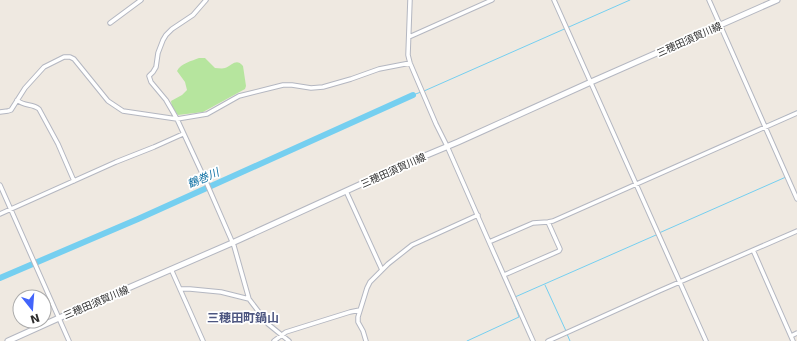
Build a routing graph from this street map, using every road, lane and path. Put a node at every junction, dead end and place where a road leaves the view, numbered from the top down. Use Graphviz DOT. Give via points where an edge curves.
graph roads {
  1 [pos="141,0"];
  2 [pos="206,0"];
  3 [pos="410,0"];
  4 [pos="492,0"];
  5 [pos="554,0"];
  6 [pos="715,0"];
  7 [pos="777,0"];
  8 [pos="710,2"];
  9 [pos="110,23"];
  10 [pos="720,25"];
  11 [pos="409,37"];
  12 [pos="410,62"];
  13 [pos="590,82"];
  14 [pos="17,100"];
  15 [pos="0,112"];
  16 [pos="797,113"];
  17 [pos="177,119"];
  18 [pos="765,127"];
  19 [pos="184,134"];
  20 [pos="448,146"];
  21 [pos="74,181"];
  22 [pos="636,184"];
  23 [pos="0,185"];
  24 [pos="346,191"];
  25 [pos="797,199"];
  26 [pos="11,209"];
  27 [pos="0,214"];
  28 [pos="478,215"];
  29 [pos="548,222"];
  30 [pos="797,231"];
  31 [pos="489,242"];
  32 [pos="232,243"];
  33 [pos="753,250"];
  34 [pos="171,269"];
  35 [pos="382,270"];
  36 [pos="504,275"];
  37 [pos="679,282"];
  38 [pos="180,289"];
  39 [pos="249,299"];
  40 [pos="360,310"];
  41 [pos="59,318"];
  42 [pos="797,333"];
  43 [pos="282,335"];
  44 [pos="791,336"];
  45 [pos="8,341"];
  46 [pos="69,341"];
  47 [pos="203,341"];
  48 [pos="274,341"];
  49 [pos="289,341"];
  50 [pos="366,341"];
  51 [pos="534,341"];
  52 [pos="548,341"];
  53 [pos="706,341"];
  54 [pos="793,341"];
  1 -- 9 [label="street"];
  2 -- 17 [label="street" via="193,15 166,35 158,53 155,69 149,76"];
  3 -- 11 [label="street"];
  4 -- 11 [label="street"];
  5 -- 13 [label="street"];
  6 -- 8 [label="street"];
  7 -- 10 [label="main road, 三穂田須賀川線"];
  8 -- 10 [label="street"];
  10 -- 13 [label="main road, 三穂田須賀川線"];
  10 -- 18 [label="street"];
  11 -- 12 [label="street"];
  12 -- 17 [label="street" via="323,87 283,85 239,96 207,114"];
  12 -- 20 [label="street"];
  13 -- 20 [label="main road, 三穂田須賀川線"];
  13 -- 22 [label="street"];
  14 -- 15 [label="street" via="10,111"];
  14 -- 17 [label="street" via="44,67 64,57 70,57 114,106 133,113"];
  14 -- 21 [label="street" via="21,104 39,109"];
  16 -- 18 [label="street"];
  17 -- 19 [label="street"];
  18 -- 22 [label="street"];
  18 -- 25 [label="street"];
  19 -- 21 [label="street"];
  19 -- 32 [label="street"];
  20 -- 24 [label="main road, 三穂田須賀川線"];
  20 -- 28 [label="street"];
  21 -- 26 [label="street"];
  22 -- 29 [label="street"];
  22 -- 37 [label="street"];
  23 -- 26 [label="street"];
  24 -- 32 [label="main road, 三穂田須賀川線"];
  24 -- 35 [label="street"];
  26 -- 27 [label="street"];
  26 -- 41 [label="street"];
  28 -- 31 [label="street"];
  28 -- 35 [label="street" via="412,245"];
  29 -- 31 [label="street" via="533,223"];
  29 -- 36 [label="street" via="559,251"];
  30 -- 33 [label="street"];
  31 -- 36 [label="street"];
  32 -- 34 [label="main road, 三穂田須賀川線"];
  32 -- 39 [label="street"];
  33 -- 37 [label="street"];
  33 -- 44 [label="street"];
  34 -- 38 [label="street"];
  34 -- 41 [label="main road, 三穂田須賀川線"];
  35 -- 40 [label="street" via="368,285"];
  36 -- 51 [label="street"];
  37 -- 52 [label="street"];
  37 -- 53 [label="street"];
  38 -- 39 [label="street" via="221,292"];
  38 -- 47 [label="street"];
  39 -- 43 [label="street" via="268,324"];
  40 -- 43 [label="street"];
  40 -- 50 [label="street" via="357,320"];
  41 -- 45 [label="main road, 三穂田須賀川線"];
  41 -- 46 [label="street"];
  42 -- 44 [label="street"];
  43 -- 48 [label="street"];
  43 -- 49 [label="street"];
  44 -- 54 [label="street"];
}
